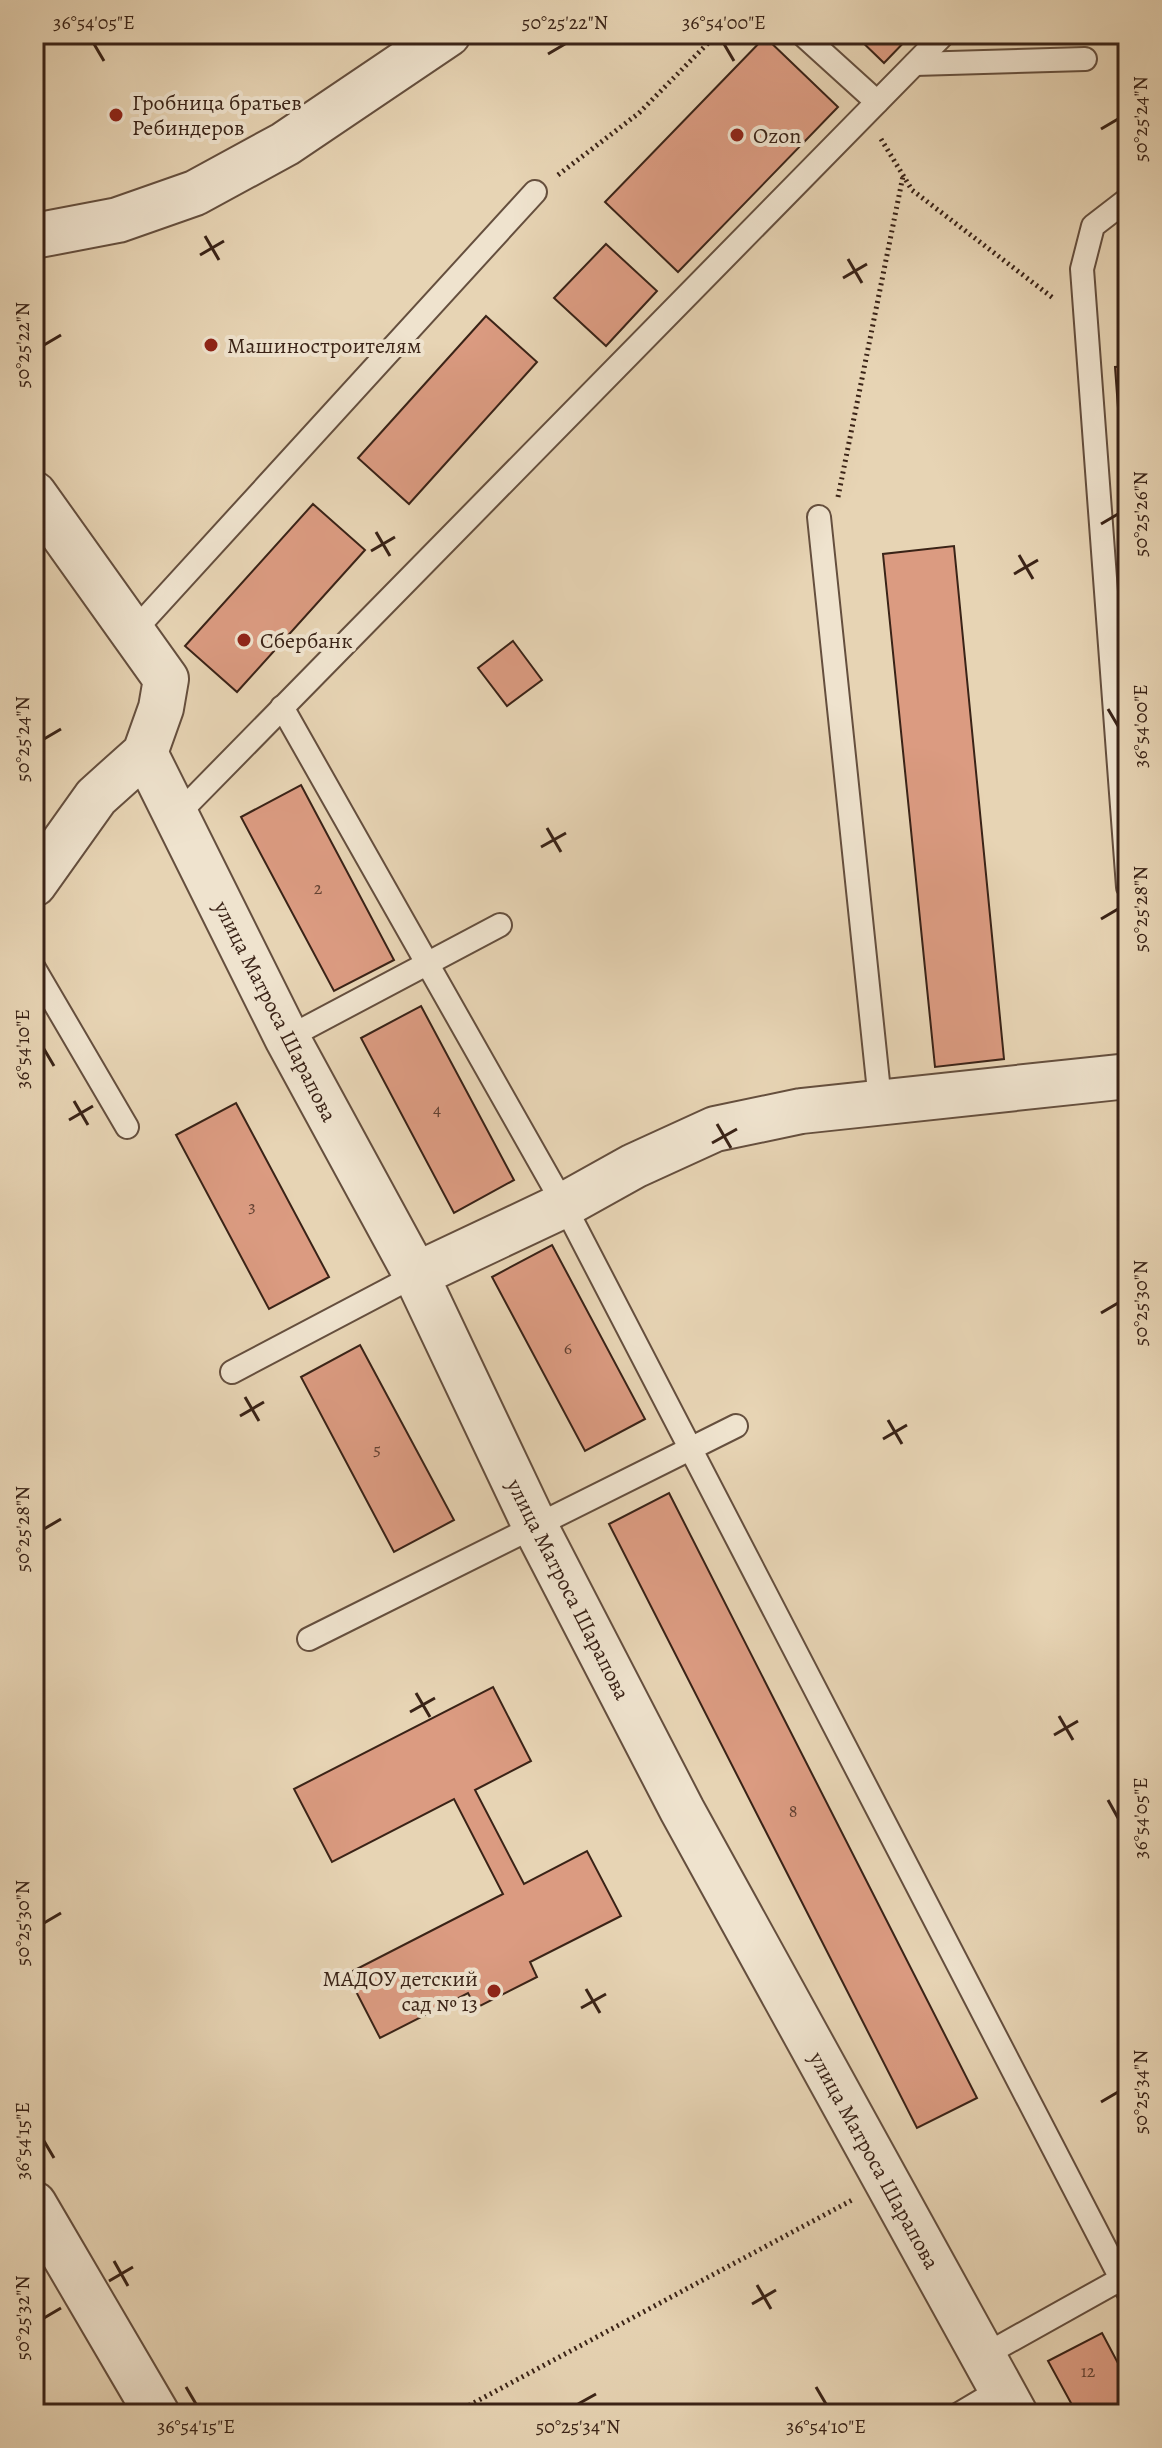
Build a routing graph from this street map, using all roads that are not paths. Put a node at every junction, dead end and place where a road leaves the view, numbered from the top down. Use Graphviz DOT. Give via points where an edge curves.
graph roads {
  1 [pos="448,34"];
  2 [pos="802,34"];
  3 [pos="944,34"];
  4 [pos="1085,59"];
  5 [pos="915,64"];
  6 [pos="872,108"];
  7 [pos="535,192"];
  8 [pos="1128,199"];
  9 [pos="34,236"];
  10 [pos="34,494"];
  11 [pos="819,517"];
  12 [pos="134,631"];
  13 [pos="282,707"];
  14 [pos="145,753"];
  15 [pos="177,815"];
  16 [pos="34,884"];
  17 [pos="1128,887"];
  18 [pos="500,925"];
  19 [pos="427,963"];
  20 [pos="34,968"];
  21 [pos="287,1038"];
  22 [pos="1128,1076"];
  23 [pos="880,1101"];
  24 [pos="127,1127"];
  25 [pos="564,1205"];
  26 [pos="416,1275"];
  27 [pos="232,1372"];
  28 [pos="736,1426"];
  29 [pos="691,1448"];
  30 [pos="535,1526"];
  31 [pos="309,1639"];
  32 [pos="34,2204"];
  33 [pos="1124,2286"];
  34 [pos="1000,2387"];
  35 [pos="157,2414"];
  36 [pos="959,2414"];
  1 -- 9 [label="street" via="285,144 195,193 118,220"];
  2 -- 6 [label="lane"];
  3 -- 5 [label="lane"];
  4 -- 5 [label="lane"];
  5 -- 6 [label="lane"];
  6 -- 13 [label="lane"];
  7 -- 12 [label="lane"];
  8 -- 17 [label="lane" via="1093,226 1082,269"];
  10 -- 12 [label="street"];
  11 -- 23 [label="lane"];
  12 -- 14 [label="street" via="166,679"];
  13 -- 15 [label="lane"];
  13 -- 19 [label="lane"];
  14 -- 15 [label="street, улица Матроса Шарапова"];
  14 -- 16 [label="street" via="96,797"];
  15 -- 21 [label="street, улица Матроса Шарапова"];
  18 -- 19 [label="lane"];
  19 -- 21 [label="lane"];
  19 -- 25 [label="lane"];
  20 -- 24 [label="lane"];
  21 -- 26 [label="street, улица Матроса Шарапова"];
  22 -- 23 [label="street"];
  23 -- 25 [label="street" via="715,1129"];
  25 -- 26 [label="street"];
  25 -- 29 [label="lane"];
  26 -- 27 [label="lane"];
  26 -- 30 [label="street, улица Матроса Шарапова"];
  28 -- 29 [label="lane"];
  29 -- 30 [label="lane"];
  29 -- 33 [label="lane"];
  30 -- 31 [label="lane"];
  30 -- 34 [label="street, улица Матроса Шарапова" via="682,1810"];
  32 -- 35 [label="street"];
  33 -- 34 [label="lane"];
  34 -- 36 [label="lane"];
}
